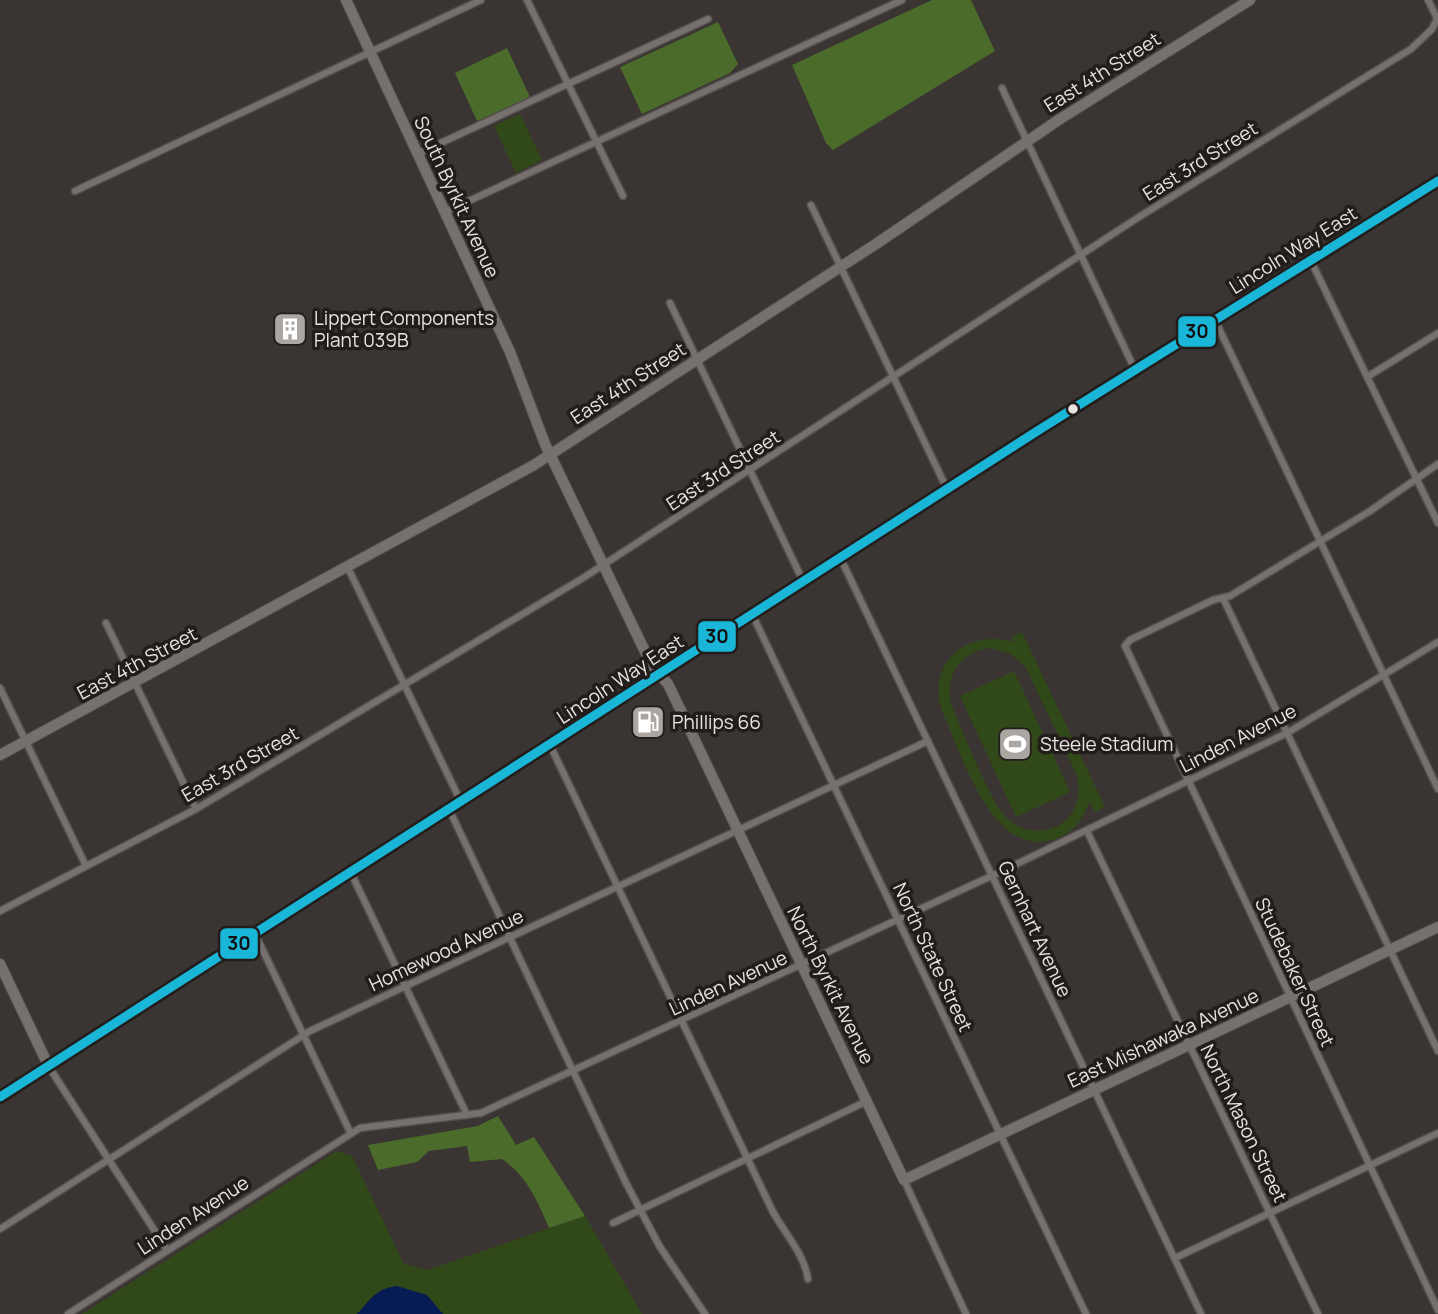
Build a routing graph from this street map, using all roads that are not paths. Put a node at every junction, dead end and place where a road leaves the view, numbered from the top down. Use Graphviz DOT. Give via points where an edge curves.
graph roads {
  1 [pos="346,0"];
  2 [pos="481,0"];
  3 [pos="527,0"];
  4 [pos="902,0"];
  5 [pos="1250,0"];
  6 [pos="1428,0"];
  7 [pos="708,19"];
  8 [pos="1438,19"];
  9 [pos="370,52"];
  10 [pos="568,84"];
  11 [pos="1002,88"];
  12 [pos="597,141"];
  13 [pos="1027,141"];
  14 [pos="418,154"];
  15 [pos="1438,181"];
  16 [pos="75,191"];
  17 [pos="623,196"];
  18 [pos="810,205"];
  19 [pos="445,212"];
  20 [pos="1082,255"];
  21 [pos="1310,259"];
  22 [pos="841,266"];
  23 [pos="670,303"];
  24 [pos="1215,320"];
  25 [pos="1438,333"];
  26 [pos="698,359"];
  27 [pos="1135,370"];
  28 [pos="1367,377"];
  29 [pos="894,378"];
  30 [pos="550,454"];
  31 [pos="1438,464"];
  32 [pos="751,471"];
  33 [pos="1416,479"];
  34 [pos="947,489"];
  35 [pos="1438,523"];
  36 [pos="1320,542"];
  37 [pos="840,557"];
  38 [pos="604,565"];
  39 [pos="348,568"];
  40 [pos="803,581"];
  41 [pos="1223,598"];
  42 [pos="752,614"];
  43 [pos="106,623"];
  44 [pos="1438,642"];
  45 [pos="659,674"];
  46 [pos="1385,675"];
  47 [pos="136,684"];
  48 [pos="405,685"];
  49 [pos="0,688"];
  50 [pos="1287,733"];
  51 [pos="27,741"];
  52 [pos="928,741"];
  53 [pos="550,745"];
  54 [pos="0,755"];
  55 [pos="1187,782"];
  56 [pos="834,785"];
  57 [pos="1438,789"];
  58 [pos="461,802"];
  59 [pos="196,809"];
  60 [pos="449,809"];
  61 [pos="1087,831"];
  62 [pos="738,832"];
  63 [pos="86,866"];
  64 [pos="351,873"];
  65 [pos="993,876"];
  66 [pos="619,888"];
  67 [pos="0,911"];
  68 [pos="898,920"];
  69 [pos="1438,928"];
  70 [pos="255,934"];
  71 [pos="510,938"];
  72 [pos="1390,950"];
  73 [pos="0,964"];
  74 [pos="802,966"];
  75 [pos="405,985"];
  76 [pos="1289,998"];
  77 [pos="682,1022"];
  78 [pos="303,1035"];
  79 [pos="1189,1045"];
  80 [pos="1438,1051"];
  81 [pos="49,1067"];
  82 [pos="574,1072"];
  83 [pos="1094,1090"];
  84 [pos="0,1097"];
  85 [pos="867,1101"];
  86 [pos="467,1115"];
  87 [pos="1438,1133"];
  88 [pos="351,1134"];
  89 [pos="999,1135"];
  90 [pos="747,1157"];
  91 [pos="107,1160"];
  92 [pos="1370,1166"];
  93 [pos="904,1180"];
  94 [pos="640,1209"];
  95 [pos="1270,1213"];
  96 [pos="613,1223"];
  97 [pos="0,1229"];
  98 [pos="167,1250"];
  99 [pos="1175,1258"];
  100 [pos="808,1279"];
  101 [pos="1438,1310"];
  102 [pos="68,1314"];
  103 [pos="705,1314"];
  104 [pos="966,1314"];
  105 [pos="1086,1314"];
  106 [pos="1201,1314"];
  107 [pos="1318,1314"];
  1 -- 9 [label="street, South Byrkit Avenue"];
  2 -- 9 [label="street"];
  3 -- 10 [label="street"];
  4 -- 12 [label="street"];
  5 -- 13 [label="street, East 4th Street"];
  6 -- 8 [label="street"];
  7 -- 10 [label="street"];
  8 -- 20 [label="street, East 3rd Street" via="1411,49"];
  9 -- 14 [label="street, South Byrkit Avenue"];
  9 -- 16 [label="street"];
  10 -- 12 [label="street"];
  10 -- 14 [label="street"];
  11 -- 13 [label="street"];
  12 -- 17 [label="street"];
  12 -- 19 [label="street"];
  13 -- 20 [label="street"];
  13 -- 22 [label="street, East 4th Street"];
  14 -- 19 [label="street, South Byrkit Avenue"];
  15 -- 21 [label="main road, Lincoln Way East"];
  18 -- 22 [label="street"];
  19 -- 30 [label="street, South Byrkit Avenue" via="510,352"];
  20 -- 27 [label="street"];
  20 -- 29 [label="street, East 3rd Street"];
  21 -- 24 [label="main road, Lincoln Way East"];
  21 -- 28 [label="street"];
  22 -- 26 [label="street, East 4th Street"];
  22 -- 29 [label="street"];
  23 -- 26 [label="street"];
  24 -- 27 [label="main road, Lincoln Way East"];
  24 -- 36 [label="street"];
  25 -- 28 [label="street"];
  26 -- 30 [label="street, East 4th Street"];
  26 -- 32 [label="street"];
  27 -- 34 [label="main road, Lincoln Way East"];
  28 -- 33 [label="street"];
  29 -- 32 [label="street, East 3rd Street"];
  29 -- 34 [label="street"];
  30 -- 38 [label="street, South Byrkit Avenue"];
  30 -- 39 [label="street, East 4th Street"];
  31 -- 33 [label="street"];
  32 -- 38 [label="street, East 3rd Street"];
  32 -- 40 [label="street"];
  33 -- 35 [label="street"];
  33 -- 36 [label="street"];
  34 -- 37 [label="main road, Lincoln Way East"];
  36 -- 41 [label="street"];
  36 -- 46 [label="street"];
  37 -- 40 [label="main road, Lincoln Way East"];
  37 -- 52 [label="street, Gernhart Avenue"];
  38 -- 45 [label="street, South Byrkit Avenue"];
  38 -- 48 [label="street, East 3rd Street"];
  39 -- 47 [label="street, East 4th Street"];
  39 -- 48 [label="street"];
  40 -- 42 [label="main road, Lincoln Way East"];
  41 -- 50 [label="street"];
  41 -- 55 [label="street, Studebaker Street" via="1125,646"];
  42 -- 45 [label="main road, Lincoln Way East"];
  42 -- 56 [label="street, North State Street"];
  43 -- 47 [label="street"];
  44 -- 46 [label="street, Linden Avenue"];
  45 -- 53 [label="main road, Lincoln Way East"];
  45 -- 62 [label="street, North Byrkit Avenue" via="673,693"];
  46 -- 50 [label="street, Linden Avenue"];
  46 -- 57 [label="street"];
  47 -- 51 [label="street, East 4th Street"];
  47 -- 59 [label="street"];
  48 -- 58 [label="street"];
  48 -- 59 [label="street, East 3rd Street"];
  49 -- 51 [label="street"];
  50 -- 55 [label="street, Linden Avenue"];
  50 -- 72 [label="street"];
  51 -- 54 [label="street, East 4th Street"];
  51 -- 63 [label="street"];
  52 -- 56 [label="street, Homewood Avenue"];
  52 -- 65 [label="street, Gernhart Avenue"];
  53 -- 58 [label="main road, Lincoln Way East"];
  53 -- 66 [label="street"];
  55 -- 61 [label="street, Linden Avenue"];
  55 -- 76 [label="street, Studebaker Street"];
  56 -- 62 [label="street, Homewood Avenue"];
  56 -- 68 [label="street, North State Street"];
  58 -- 60 [label="main road, Lincoln Way East"];
  59 -- 63 [label="street, East 3rd Street"];
  60 -- 64 [label="main road, Lincoln Way East"];
  60 -- 71 [label="street"];
  61 -- 65 [label="street, Linden Avenue"];
  61 -- 79 [label="street, North Mason Street"];
  62 -- 66 [label="street, Homewood Avenue"];
  62 -- 74 [label="street, North Byrkit Avenue"];
  63 -- 67 [label="street, East 3rd Street"];
  64 -- 70 [label="main road, Lincoln Way East"];
  64 -- 75 [label="street"];
  65 -- 68 [label="street, Linden Avenue"];
  65 -- 83 [label="street, Gernhart Avenue"];
  66 -- 71 [label="street, Homewood Avenue"];
  66 -- 77 [label="street"];
  68 -- 74 [label="street, Linden Avenue"];
  68 -- 89 [label="street, North State Street"];
  69 -- 72 [label="street, East Mishawaka Avenue"];
  70 -- 78 [label="street"];
  70 -- 81 [label="main road, Lincoln Way East"];
  71 -- 75 [label="street, Homewood Avenue"];
  71 -- 82 [label="street"];
  72 -- 76 [label="street, East Mishawaka Avenue"];
  72 -- 80 [label="street"];
  73 -- 81 [label="street"];
  74 -- 77 [label="street, Linden Avenue"];
  74 -- 85 [label="street, North Byrkit Avenue"];
  75 -- 78 [label="street, Homewood Avenue"];
  75 -- 86 [label="street"];
  76 -- 79 [label="street, East Mishawaka Avenue"];
  76 -- 92 [label="street, Studebaker Street"];
  77 -- 82 [label="street, Linden Avenue"];
  77 -- 90 [label="street"];
  78 -- 88 [label="street"];
  78 -- 91 [label="street, Homewood Avenue"];
  79 -- 83 [label="street, East Mishawaka Avenue"];
  79 -- 95 [label="street, North Mason Street"];
  81 -- 84 [label="main road, Lincoln Way East"];
  81 -- 91 [label="street"];
  82 -- 86 [label="street, Linden Avenue"];
  82 -- 94 [label="street"];
  83 -- 89 [label="street, East Mishawaka Avenue"];
  83 -- 99 [label="street, Gernhart Avenue"];
  85 -- 90 [label="street"];
  85 -- 93 [label="street, North Byrkit Avenue"];
  86 -- 88 [label="street, Linden Avenue" via="364,1127"];
  87 -- 92 [label="street"];
  88 -- 98 [label="street, Linden Avenue"];
  89 -- 93 [label="street, East Mishawaka Avenue"];
  89 -- 105 [label="street, North State Street"];
  90 -- 94 [label="street"];
  90 -- 100 [label="street" via="783,1231 803,1258"];
  91 -- 97 [label="street, Homewood Avenue"];
  91 -- 98 [label="street"];
  92 -- 95 [label="street"];
  92 -- 101 [label="street, Studebaker Street"];
  93 -- 104 [label="street, North Byrkit Avenue"];
  94 -- 96 [label="street"];
  94 -- 103 [label="street"];
  95 -- 99 [label="street"];
  95 -- 107 [label="street, North Mason Street"];
  98 -- 102 [label="street, Linden Avenue"];
  99 -- 106 [label="street, Gernhart Avenue"];
}
